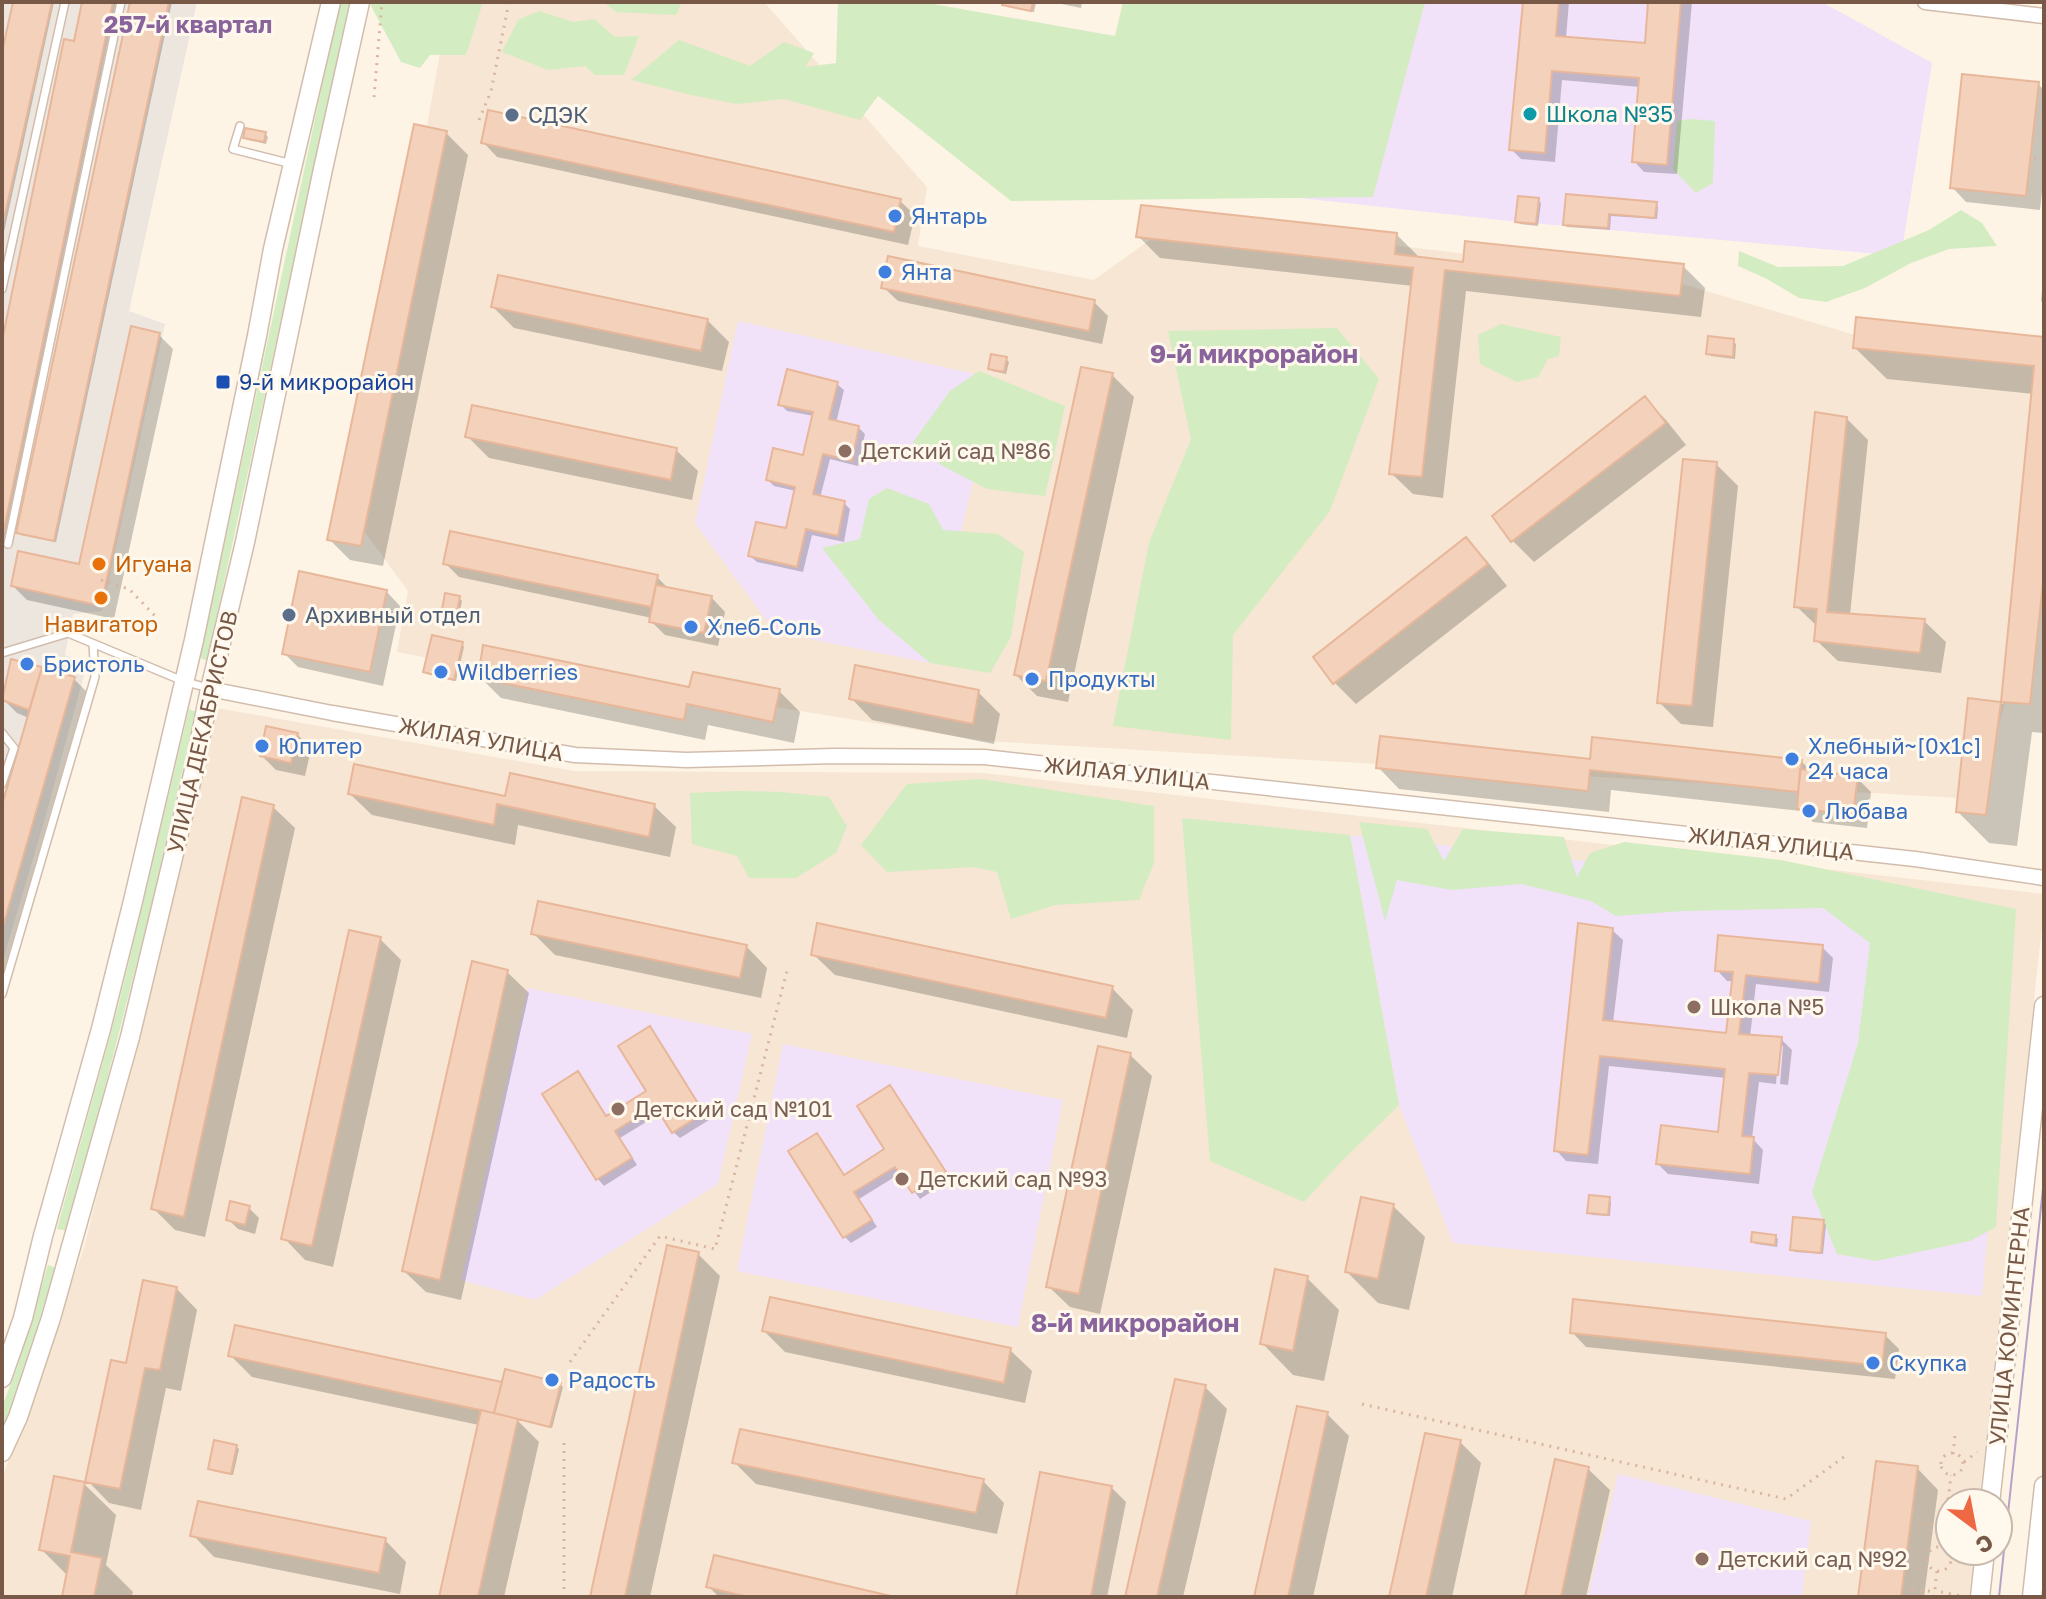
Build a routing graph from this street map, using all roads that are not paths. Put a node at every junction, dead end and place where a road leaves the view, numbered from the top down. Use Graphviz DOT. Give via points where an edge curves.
graph roads {
  1 [pos="65,2"];
  2 [pos="121,2"];
  3 [pos="331,2"];
  4 [pos="360,2"];
  5 [pos="1925,2"];
  6 [pos="2044,16"];
  7 [pos="240,126"];
  8 [pos="294,164"];
  9 [pos="2,289"];
  10 [pos="8,544"];
  11 [pos="93,644"];
  12 [pos="2,653"];
  13 [pos="183,681"];
  14 [pos="210,689"];
  15 [pos="2,733"];
  16 [pos="2,784"];
  17 [pos="2044,878"];
  18 [pos="2,994"];
  19 [pos="2044,1006"];
  20 [pos="2,1378"];
  21 [pos="2,1452"];
  22 [pos="2044,1486"];
  23 [pos="1992,1487"];
  24 [pos="1983,1567"];
  25 [pos="1980,1597"];
  26 [pos="2032,1597"];
  1 -- 9 [label="lane"];
  2 -- 10 [label="lane"];
  3 -- 8 [label="street, УЛИЦА ДЕКАБРИСТОВ"];
  4 -- 14 [label="street, УЛИЦА ДЕКАБРИСТОВ"];
  5 -- 6 [label="street"];
  7 -- 8 [label="lane" via="233,149"];
  8 -- 13 [label="street, УЛИЦА ДЕКАБРИСТОВ"];
  11 -- 12 [label="lane" via="68,633"];
  11 -- 13 [label="lane"];
  11 -- 18 [label="lane" via="95,677"];
  13 -- 14 [label="lane"];
  13 -- 20 [label="street, УЛИЦА ДЕКАБРИСТОВ" via="101,1029"];
  14 -- 17 [label="street, ЖИЛАЯ УЛИЦА" via="575,755 686,760 984,757 1915,859"];
  14 -- 21 [label="street, УЛИЦА ДЕКАБРИСТОВ" via="133,1023 73,1246"];
  15 -- 16 [label="lane" via="14,748"];
  19 -- 23 [label="street, УЛИЦА КОМИНТЕРНА"];
  22 -- 26 [label="street"];
  24 -- 25 [label="street"];
}
